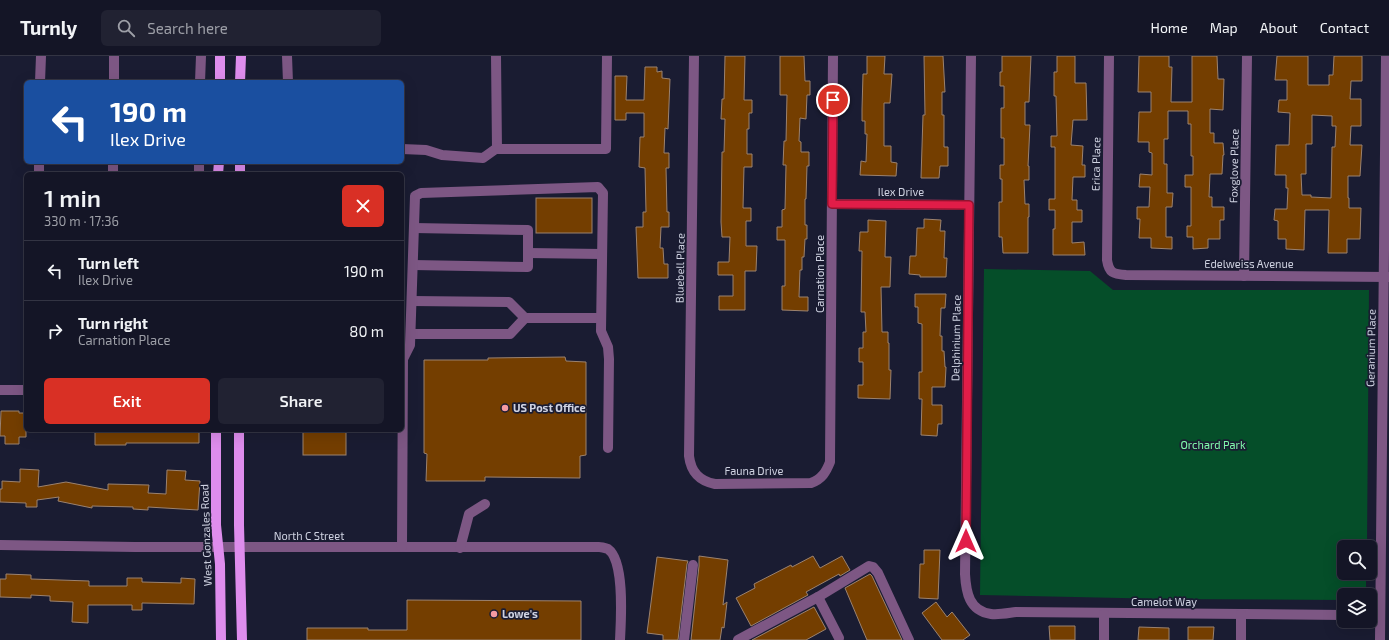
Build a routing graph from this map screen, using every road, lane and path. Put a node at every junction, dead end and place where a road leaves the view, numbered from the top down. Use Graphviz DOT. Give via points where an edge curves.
graph roads {
  1 [pos="41,56"];
  2 [pos="114,56"];
  3 [pos="200,56"];
  4 [pos="220,56"];
  5 [pos="240,56"];
  6 [pos="288,56"];
  7 [pos="496,56"];
  8 [pos="607,56"];
  9 [pos="694,56"];
  10 [pos="833,56"];
  11 [pos="971,56"];
  12 [pos="1109,56"];
  13 [pos="1247,56"];
  14 [pos="1386,56"];
  15 [pos="40,80"];
  16 [pos="114,80"];
  17 [pos="200,80"];
  18 [pos="220,80"];
  19 [pos="240,80"];
  20 [pos="288,80"];
  21 [pos="497,148"];
  22 [pos="404,149"];
  23 [pos="832,204"];
  24 [pos="969,205"];
  25 [pos="414,228"];
  26 [pos="528,253"];
  27 [pos="602,254"];
  28 [pos="413,265"];
  29 [pos="1110,271"];
  30 [pos="1244,276"];
  31 [pos="1386,277"];
  32 [pos="412,301"];
  33 [pos="525,318"];
  34 [pos="601,318"];
  35 [pos="411,334"];
  36 [pos="404,357"];
  37 [pos="0,390"];
  38 [pos="24,390"];
  39 [pos="216,432"];
  40 [pos="239,432"];
  41 [pos="403,432"];
  42 [pos="608,448"];
  43 [pos="698,476"];
  44 [pos="811,483"];
  45 [pos="485,504"];
  46 [pos="0,545"];
  47 [pos="218,546"];
  48 [pos="240,547"];
  49 [pos="402,547"];
  50 [pos="460,548"];
  51 [pos="694,565"];
  52 [pos="1376,588"];
  53 [pos="818,596"];
  54 [pos="984,612"];
  55 [pos="1104,614"];
  56 [pos="1241,614"];
  57 [pos="1337,615"];
  58 [pos="1377,625"];
  59 [pos="840,639"];
  60 [pos="221,640"];
  61 [pos="242,640"];
  62 [pos="620,640"];
  63 [pos="684,640"];
  64 [pos="738,640"];
  65 [pos="909,640"];
  66 [pos="1104,640"];
  67 [pos="1241,640"];
  68 [pos="1380,640"];
  1 -- 15 [label="street"];
  2 -- 16 [label="street"];
  3 -- 17 [label="street"];
  4 -- 18 [label="main road"];
  5 -- 19 [label="main road"];
  6 -- 20 [label="street"];
  7 -- 21 [label="street"];
  8 -- 21 [label="street" via="606,149"];
  9 -- 43 [label="street, Bluebell Place" via="689,456 690,465"];
  10 -- 23 [label="street, Carnation Place"];
  11 -- 24 [label="street, Delphinium Place"];
  12 -- 29 [label="street, Erica Place" via="1106,260"];
  13 -- 30 [label="street, Foxglove Place"];
  14 -- 31 [label="street, Geranium Place"];
  21 -- 22 [label="street" via="483,158"];
  23 -- 24 [label="street, Ilex Drive"];
  23 -- 44 [label="street, Carnation Place" via="831,454 825,474"];
  24 -- 54 [label="street, Delphinium Place" via="966,591 969,598"];
  25 -- 26 [label="street" via="528,230"];
  25 -- 27 [label="street" via="415,196 421,193 598,186 603,193"];
  25 -- 28 [label="street"];
  26 -- 27 [label="street"];
  26 -- 28 [label="street" via="528,267"];
  27 -- 34 [label="street"];
  28 -- 32 [label="street"];
  29 -- 30 [label="street, Edelweiss Avenue" via="1126,275"];
  30 -- 31 [label="street, Edelweiss Avenue"];
  31 -- 52 [label="street, Geranium Place"];
  32 -- 33 [label="street" via="509,302"];
  32 -- 35 [label="street"];
  33 -- 34 [label="street"];
  33 -- 35 [label="street" via="510,334"];
  34 -- 42 [label="street" via="601,332 608,347 609,360"];
  35 -- 36 [label="street"];
  37 -- 38 [label="street"];
  39 -- 47 [label="main road, West Gonzales Road"];
  40 -- 48 [label="main road"];
  41 -- 49 [label="street"];
  43 -- 44 [label="street, Fauna Drive" via="706,482 715,484"];
  45 -- 50 [label="street" via="469,514"];
  46 -- 47 [label="street, North C Street"];
  47 -- 48 [label="street, North C Street"];
  47 -- 60 [label="main road, West Gonzales Road"];
  48 -- 49 [label="street, North C Street"];
  48 -- 61 [label="main road"];
  49 -- 50 [label="street, North C Street"];
  50 -- 62 [label="street, North C Street" via="607,549 614,557 618,568 621,588"];
  51 -- 63 [label="street"];
  53 -- 59 [label="street"];
  53 -- 64 [label="street"];
  53 -- 65 [label="street" via="869,566 873,567 882,580"];
  54 -- 55 [label="street, Camelot Way"];
  55 -- 56 [label="street, Camelot Way"];
  55 -- 66 [label="street"];
  56 -- 57 [label="street, Camelot Way"];
  56 -- 67 [label="street"];
  58 -- 68 [label="street, Geranium Place"];
}
